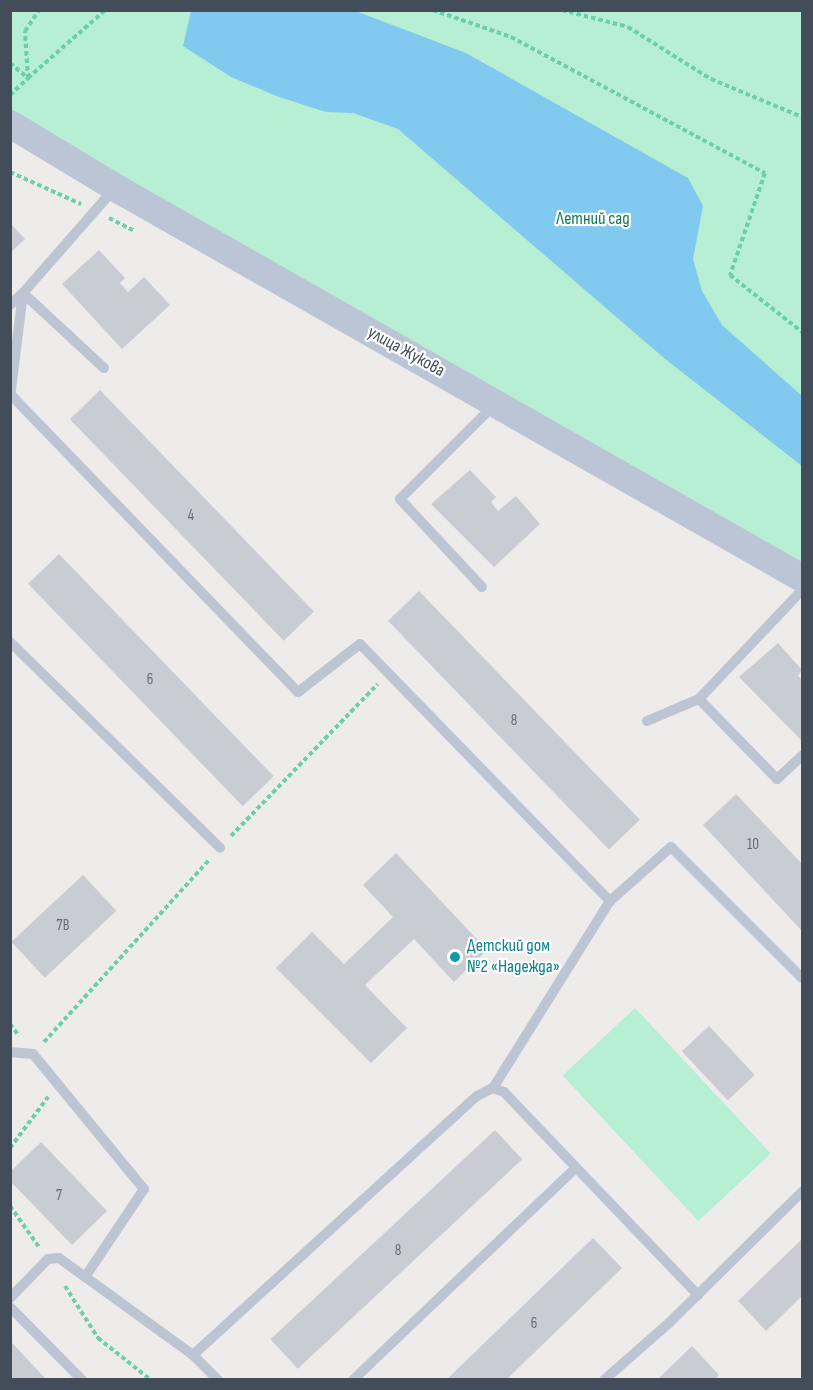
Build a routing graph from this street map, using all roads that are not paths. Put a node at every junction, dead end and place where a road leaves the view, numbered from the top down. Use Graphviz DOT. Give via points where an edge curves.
graph roads {
  1 [pos="10,124"];
  2 [pos="116,188"];
  3 [pos="23,293"];
  4 [pos="10,304"];
  5 [pos="104,368"];
  6 [pos="11,396"];
  7 [pos="496,403"];
  8 [pos="802,578"];
  9 [pos="482,587"];
  10 [pos="802,590"];
  11 [pos="10,642"];
  12 [pos="699,699"];
  13 [pos="648,721"];
  14 [pos="802,756"];
  15 [pos="220,848"];
  16 [pos="610,901"];
  17 [pos="802,978"];
  18 [pos="10,1052"];
  19 [pos="493,1088"];
  20 [pos="576,1168"];
  21 [pos="802,1192"];
  22 [pos="85,1277"];
  23 [pos="698,1295"];
  24 [pos="10,1298"];
  25 [pos="10,1307"];
  26 [pos="193,1355"];
  27 [pos="82,1380"];
  28 [pos="218,1380"];
  29 [pos="353,1380"];
  30 [pos="604,1380"];
  1 -- 2 [label="street, улица Жукова"];
  2 -- 3 [label="lane"];
  2 -- 7 [label="street, улица Жукова"];
  3 -- 4 [label="lane"];
  3 -- 5 [label="lane"];
  3 -- 6 [label="lane"];
  6 -- 16 [label="lane" via="298,692 360,644"];
  7 -- 8 [label="street, улица Жукова"];
  7 -- 9 [label="lane" via="400,499"];
  10 -- 12 [label="lane"];
  11 -- 15 [label="lane"];
  12 -- 13 [label="lane"];
  12 -- 14 [label="lane" via="777,779"];
  16 -- 17 [label="lane" via="671,847"];
  16 -- 19 [label="lane"];
  18 -- 22 [label="lane" via="33,1054 144,1189"];
  19 -- 20 [label="lane" via="504,1092"];
  19 -- 26 [label="lane" via="477,1096"];
  20 -- 23 [label="lane"];
  20 -- 29 [label="lane"];
  21 -- 23 [label="lane"];
  22 -- 24 [label="lane" via="71,1263 48,1259"];
  22 -- 26 [label="lane"];
  23 -- 30 [label="lane"];
  25 -- 27 [label="lane"];
  26 -- 28 [label="lane"];
}
